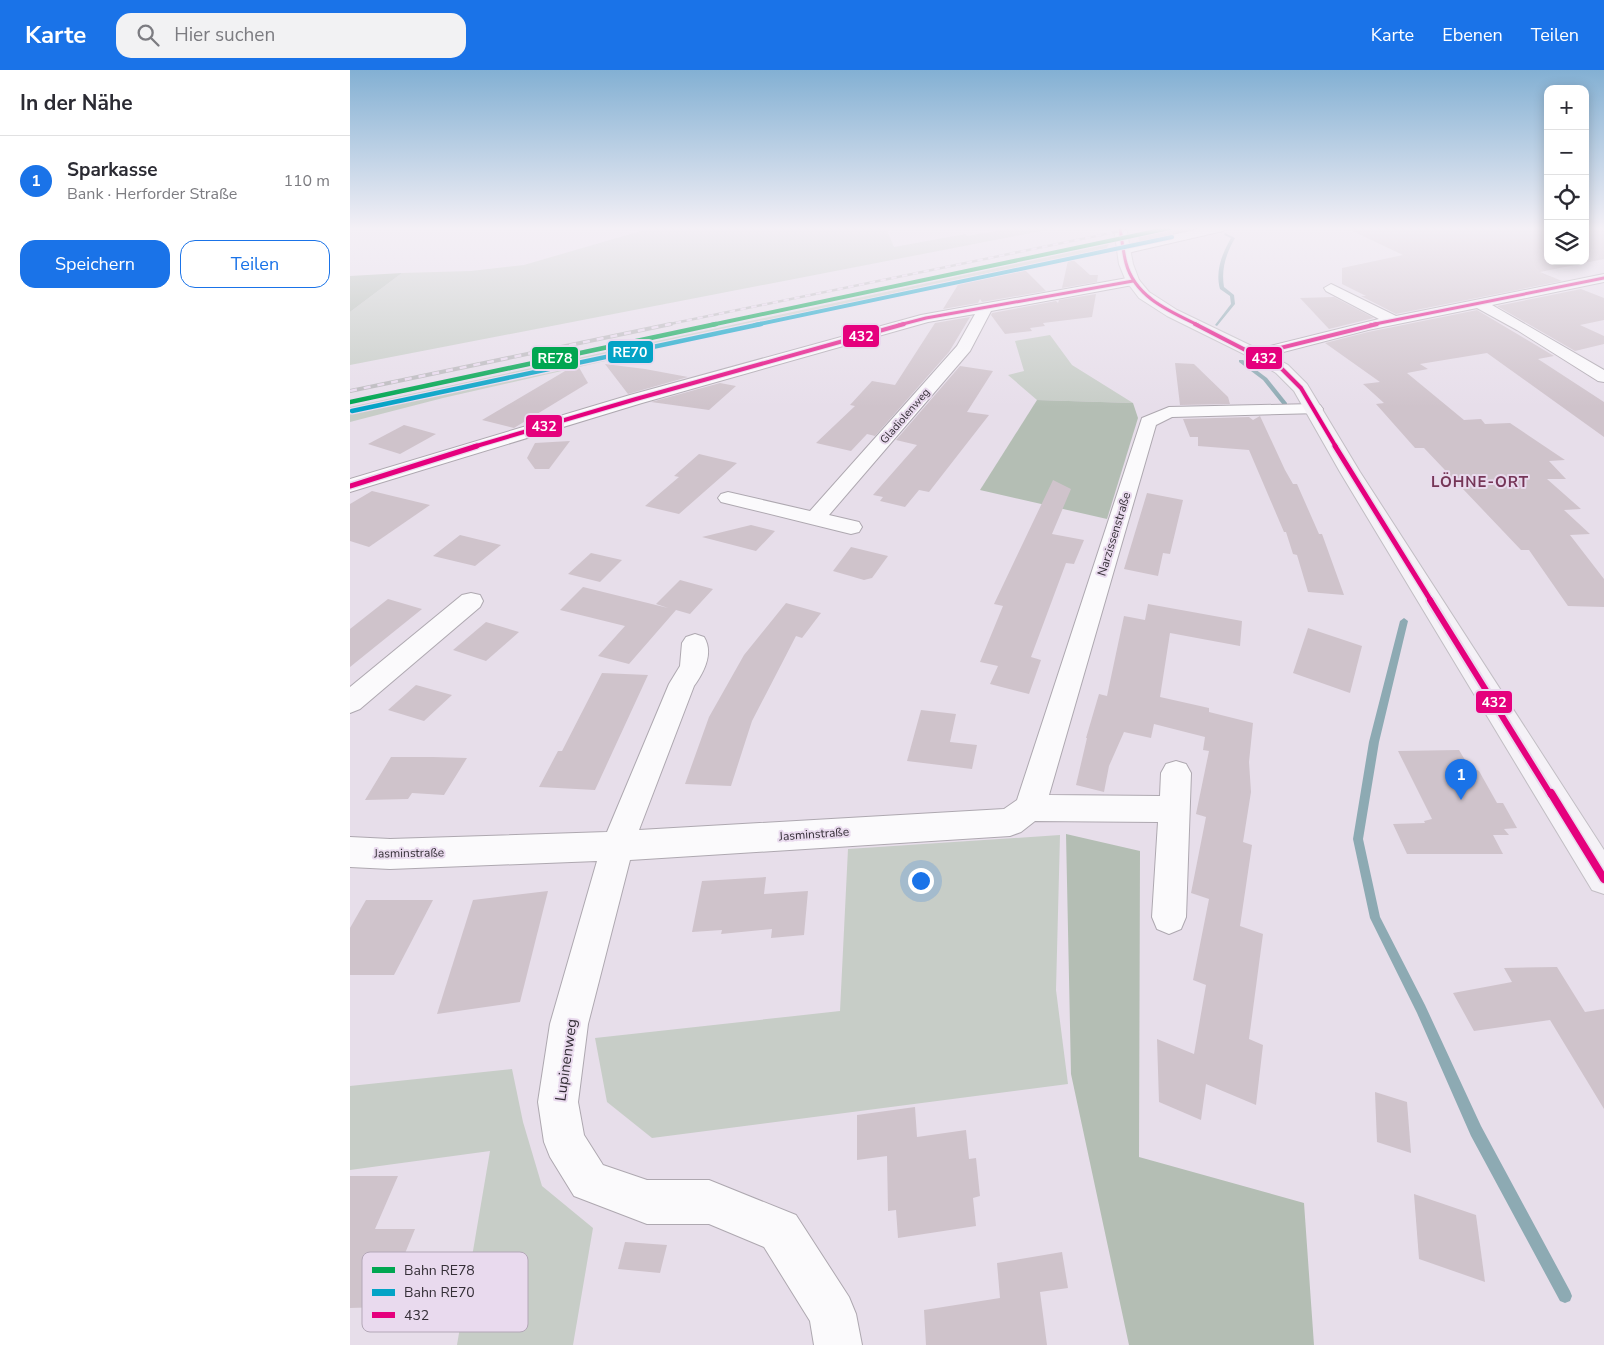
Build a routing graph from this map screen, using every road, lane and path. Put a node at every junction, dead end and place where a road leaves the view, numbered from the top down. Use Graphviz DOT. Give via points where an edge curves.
graph roads {
  1 [pos="1098,288"];
  2 [pos="1139,288"];
  3 [pos="1331,288"];
  4 [pos="1556,288"];
  5 [pos="1478,303"];
  6 [pos="984,308"];
  7 [pos="1394,321"];
  8 [pos="1256,354"];
  9 [pos="1604,377"];
  10 [pos="1314,409"];
  11 [pos="350,486"];
  12 [pos="728,498"];
  13 [pos="816,518"];
  14 [pos="851,527"];
  15 [pos="472,601"];
  16 [pos="695,643"];
  17 [pos="350,702"];
  18 [pos="1176,774"];
  19 [pos="1174,809"];
  20 [pos="1020,815"];
  21 [pos="617,846"];
  22 [pos="350,852"];
  23 [pos="1604,879"];
  24 [pos="1169,917"];
  25 [pos="838,1345"];
  1 -- 6 [label="street"];
  2 -- 8 [label="main road" via="1144,295 1172,313"];
  3 -- 7 [label="street"];
  4 -- 5 [label="street"];
  5 -- 7 [label="street"];
  5 -- 9 [label="street"];
  6 -- 11 [label="street" via="926,318 758,364"];
  6 -- 13 [label="street, Gladiolenweg" via="964,348"];
  7 -- 8 [label="street"];
  8 -- 10 [label="main road" via="1282,369"];
  10 -- 20 [label="street, Narzissenstraße" via="1169,412 1148,422"];
  10 -- 23 [label="main road"];
  12 -- 13 [label="street"];
  13 -- 14 [label="street"];
  15 -- 17 [label="street"];
  16 -- 21 [label="street" via="693,667 682,684"];
  18 -- 19 [label="street"];
  19 -- 20 [label="street"];
  19 -- 24 [label="street"];
  20 -- 21 [label="street, Jasminstraße"];
  21 -- 22 [label="street, Jasminstraße" via="390,854"];
  21 -- 25 [label="street, Lupinenweg" via="569,1024 558,1102 564,1142 589,1181 647,1202 709,1202 780,1231 832,1314"];
}
